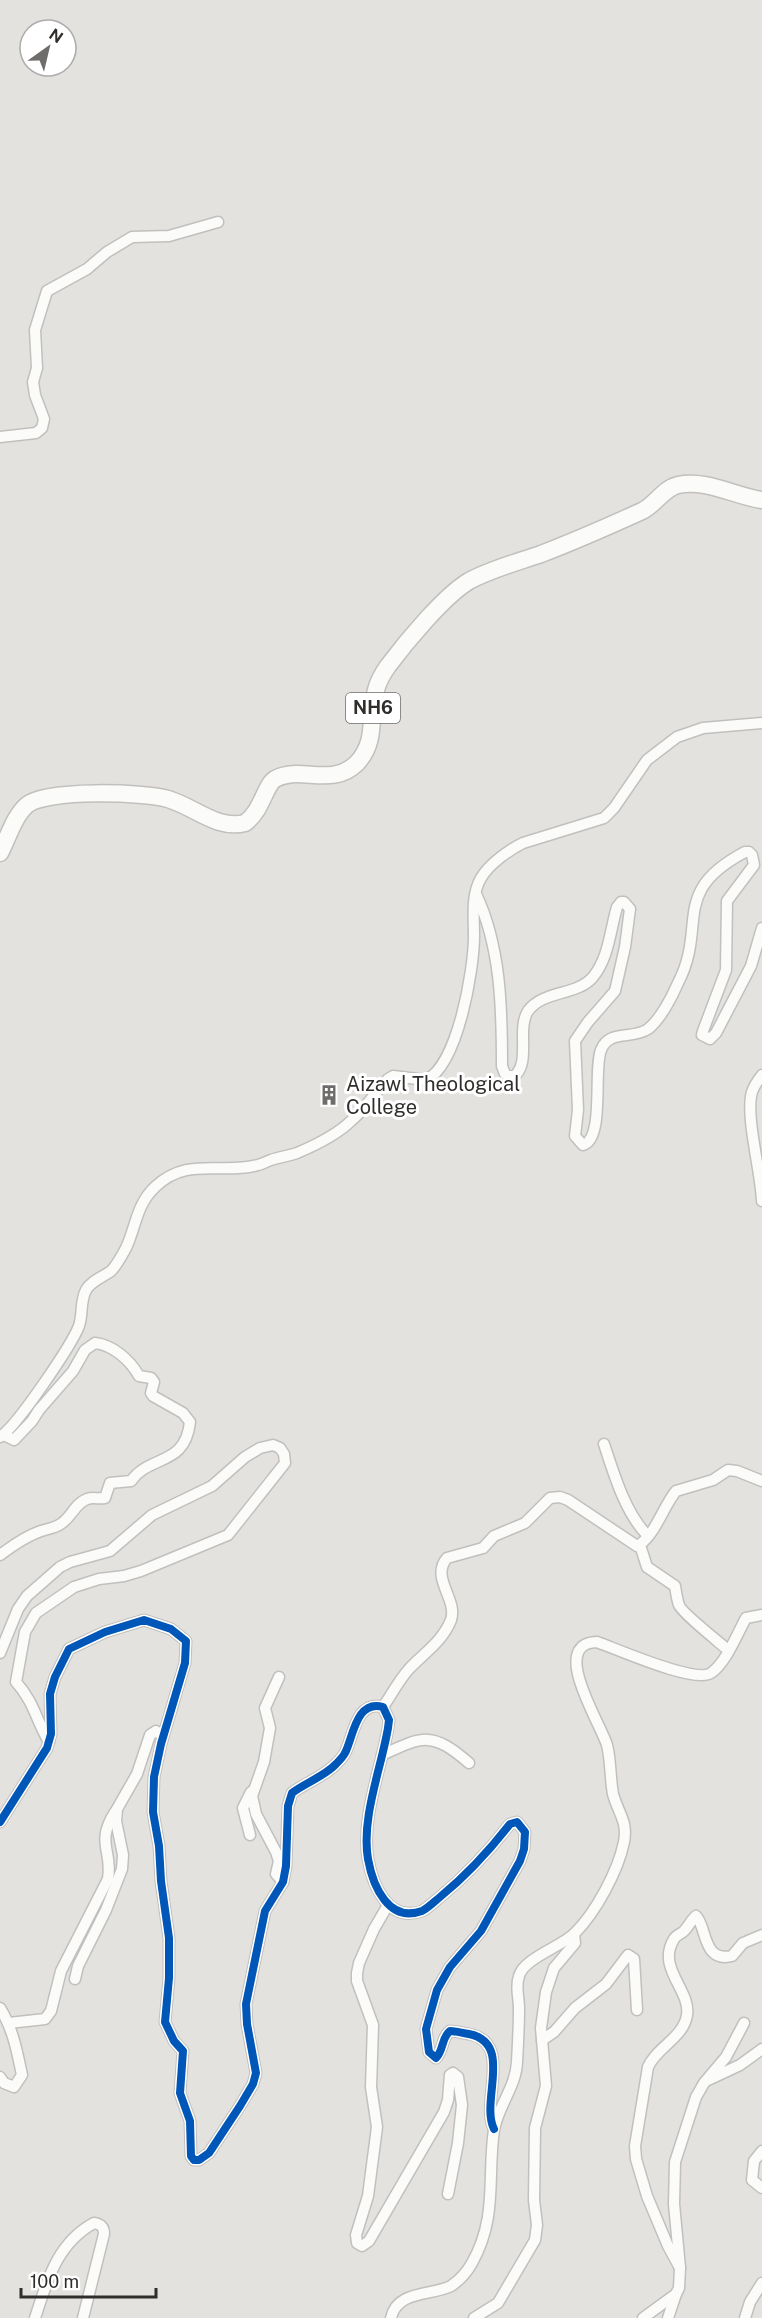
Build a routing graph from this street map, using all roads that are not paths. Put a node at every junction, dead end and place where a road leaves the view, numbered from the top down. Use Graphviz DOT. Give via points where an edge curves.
graph roads {
  1 [pos="218,222"];
  2 [pos="0,437"];
  3 [pos="762,500"];
  4 [pos="762,723"];
  5 [pos="0,853"];
  6 [pos="476,894"];
  7 [pos="762,928"];
  8 [pos="762,1075"];
  9 [pos="762,1201"];
  10 [pos="2,1436"];
  11 [pos="604,1444"];
  12 [pos="762,1481"];
  13 [pos="648,1536"];
  14 [pos="640,1545"];
  15 [pos="0,1555"];
  16 [pos="762,1615"];
  17 [pos="728,1650"];
  18 [pos="0,1653"];
  19 [pos="279,1677"];
  20 [pos="383,1707"];
  21 [pos="164,1736"];
  22 [pos="49,1742"];
  23 [pos="382,1755"];
  24 [pos="469,1763"];
  25 [pos="254,1786"];
  26 [pos="117,1809"];
  27 [pos="0,1822"];
  28 [pos="249,1835"];
  29 [pos="283,1882"];
  30 [pos="388,1905"];
  31 [pos="574,1934"];
  32 [pos="762,1935"];
  33 [pos="75,1979"];
  34 [pos="0,2008"];
  35 [pos="637,2010"];
  36 [pos="9,2023"];
  37 [pos="744,2023"];
  38 [pos="542,2040"];
  39 [pos="762,2049"];
  40 [pos="0,2077"];
  41 [pos="704,2083"];
  42 [pos="494,2129"];
  43 [pos="762,2151"];
  44 [pos="762,2188"];
  45 [pos="448,2194"];
  46 [pos="680,2268"];
  47 [pos="762,2283"];
  48 [pos="676,2294"];
  49 [pos="35,2318"];
  50 [pos="83,2318"];
  51 [pos="391,2318"];
  52 [pos="474,2318"];
  53 [pos="643,2318"];
  54 [pos="668,2318"];
  55 [pos="745,2318"];
  1 -- 2 [label="street" via="169,236 132,237 47,291 35,330 37,368 33,382 44,424 36,433"];
  3 -- 5 [label="highway, NH6" via="708,485 678,485 642,511 470,580 432,615 381,676 371,740 356,763 334,776 275,779 259,810 246,824 225,825 159,797 49,795 27,805"];
  4 -- 6 [label="street" via="703,728 677,738 647,760 604,818 514,848 485,872"];
  6 -- 7 [label="street" via="486,916 498,980 502,1066 505,1074 513,1077 521,1068 528,1012 540,1001 591,979 604,957 619,904 624,902 630,909 615,991 575,1041 575,1137 583,1145 594,1130 599,1090 596,1071 601,1048 611,1037 639,1033 656,1019 685,967 697,894 711,875 745,852 752,855 754,865 727,902 726,970 703,1031 705,1038 716,1033 747,974"];
  6 -- 10 [label="street" via="471,973 452,1047 440,1071 426,1080 393,1076 352,1121 296,1153 259,1165 190,1169 164,1179 148,1194 114,1269 88,1287 79,1325 55,1368"];
  8 -- 9 [label="street" via="753,1090 750,1108"];
  10 -- 15 [label="street" via="14,1440 73,1371 85,1350 95,1343 119,1353 139,1376 151,1378 153,1396 183,1413 190,1422 189,1432 175,1454 141,1469 131,1481 110,1483 105,1498 82,1502 69,1519 39,1531"];
  11 -- 13 [label="street" via="633,1515"];
  12 -- 13 [label="street" via="728,1470 713,1480 676,1491"];
  13 -- 14 [label="street"];
  14 -- 17 [label="street" via="647,1567 675,1586 684,1613"];
  14 -- 20 [label="street" via="633,1545 568,1500 555,1496 525,1523 496,1535 483,1548 447,1558 441,1578 453,1610 451,1618 439,1641 399,1681"];
  16 -- 17 [label="street" via="746,1618"];
  17 -- 31 [label="street" via="712,1673 699,1676 662,1667 597,1642 585,1644 579,1650 577,1676 607,1745 614,1795 625,1823 624,1842 605,1891"];
  18 -- 22 [label="street" via="27,1596 60,1567 110,1551 152,1515 212,1486 245,1457 260,1448 280,1448 285,1463 228,1535 141,1571 80,1585 36,1613 25,1632 16,1682 35,1708"];
  19 -- 25 [label="street" via="265,1708 270,1728 264,1762"];
  20 -- 23 [label="street" via="388,1720"];
  20 -- 29 [label="street" via="372,1706 359,1716 345,1754 332,1768 292,1793"];
  21 -- 22 [label="street" via="185,1663 186,1641 171,1629 144,1620 69,1649 50,1694"];
  21 -- 26 [label="street" via="156,1731 150,1735 136,1774"];
  21 -- 29 [label="street" via="154,1778 153,1812 169,1938 165,2022 183,2051 180,2092 190,2121 191,2156 197,2161 208,2153 240,2106 256,2073 246,2004 266,1911"];
  22 -- 27 [label="street"];
  23 -- 24 [label="street" via="416,1739 430,1739 451,1748"];
  23 -- 30 [label="street" via="368,1821 368,1859"];
  25 -- 28 [label="street" via="243,1808"];
  25 -- 29 [label="street" via="254,1809 272,1843 279,1861 276,1874"];
  26 -- 33 [label="street" via="122,1869"];
  26 -- 36 [label="street" via="105,1838 108,1879 61,1971 51,2011 45,2019"];
  30 -- 42 [label="street" via="405,1914 423,1910 466,1875 510,1824 517,1822 523,1827 525,1839 520,1861 481,1932 444,1977 426,2029 429,2052 436,2058 450,2031 480,2037 488,2043 493,2080 490,2118"];
  30 -- 45 [label="street" via="357,1973 373,2025 371,2087 377,2127 357,2243 362,2246 369,2241 444,2112 453,2073 458,2077 462,2105"];
  31 -- 38 [label="street" via="572,1949 550,1977"];
  31 -- 42 [label="street" via="520,1973 516,2076"];
  32 -- 46 [label="street" via="743,1943 732,1956 722,1957 707,1943 696,1916 675,1937 670,1948 670,1968 685,2000 687,2015 679,2031 652,2057 648,2067 635,2152 647,2196"];
  34 -- 36 [label="street"];
  35 -- 38 [label="street" via="634,1959 628,1955 606,1984"];
  36 -- 40 [label="street" via="22,2075 14,2087"];
  37 -- 41 [label="street" via="726,2057"];
  38 -- 52 [label="street" via="546,2086 535,2128 535,2240 498,2303"];
  39 -- 41 [label="street"];
  41 -- 46 [label="street" via="675,2162"];
  42 -- 51 [label="street" via="490,2207 474,2261 451,2286 409,2297 394,2309"];
  43 -- 44 [label="street" via="754,2161 752,2180"];
  46 -- 48 [label="street"];
  47 -- 55 [label="street"];
  48 -- 53 [label="street"];
  48 -- 54 [label="street"];
  49 -- 50 [label="street" via="68,2242 94,2223 100,2224 104,2234"];
}
